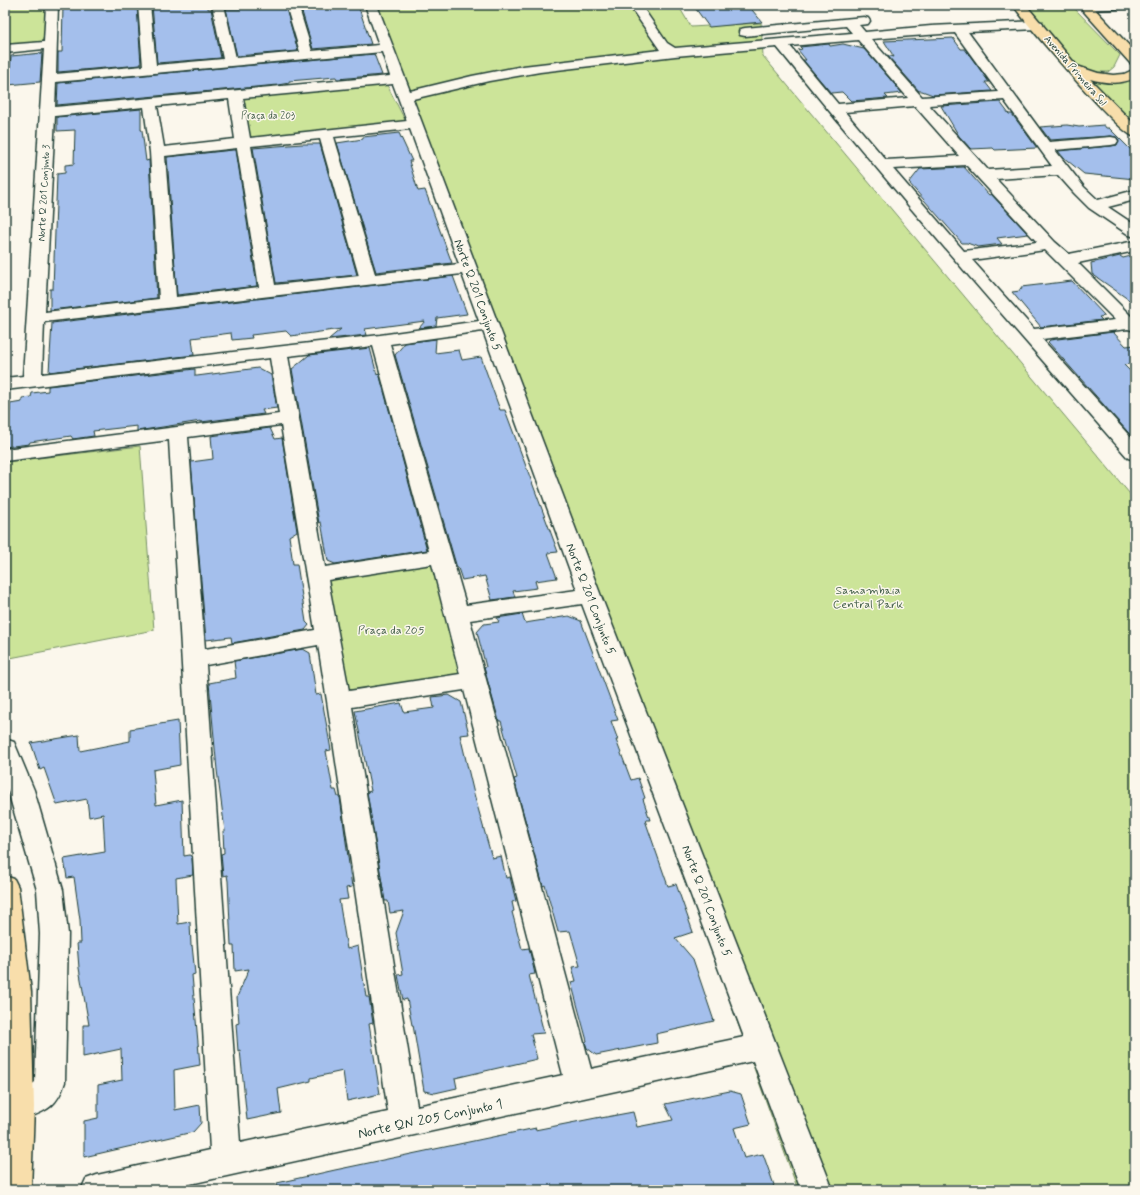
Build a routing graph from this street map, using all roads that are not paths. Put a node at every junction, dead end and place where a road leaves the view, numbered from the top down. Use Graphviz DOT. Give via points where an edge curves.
graph roads {
  1 [pos="52,5"];
  2 [pos="144,5"];
  3 [pos="218,5"];
  4 [pos="292,5"];
  5 [pos="371,5"];
  6 [pos="635,5"];
  7 [pos="1132,5"];
  8 [pos="1085,6"];
  9 [pos="1014,10"];
  10 [pos="922,19"];
  11 [pos="908,20"];
  12 [pos="1113,20"];
  13 [pos="878,21"];
  14 [pos="1099,21"];
  15 [pos="849,22"];
  16 [pos="1037,25"];
  17 [pos="959,29"];
  18 [pos="931,30"];
  19 [pos="730,34"];
  20 [pos="861,36"];
  21 [pos="781,44"];
  22 [pos="50,45"];
  23 [pos="675,45"];
  24 [pos="387,48"];
  25 [pos="5,49"];
  26 [pos="307,55"];
  27 [pos="1135,60"];
  28 [pos="230,62"];
  29 [pos="1073,69"];
  30 [pos="150,70"];
  31 [pos="1135,72"];
  32 [pos="49,79"];
  33 [pos="402,87"];
  34 [pos="235,94"];
  35 [pos="1008,96"];
  36 [pos="920,101"];
  37 [pos="150,103"];
  38 [pos="834,109"];
  39 [pos="48,112"];
  40 [pos="416,124"];
  41 [pos="1135,133"];
  42 [pos="326,134"];
  43 [pos="1111,141"];
  44 [pos="244,144"];
  45 [pos="1045,147"];
  46 [pos="156,152"];
  47 [pos="970,160"];
  48 [pos="883,166"];
  49 [pos="1062,170"];
  50 [pos="984,175"];
  51 [pos="1135,196"];
  52 [pos="1095,205"];
  53 [pos="1135,232"];
  54 [pos="1049,245"];
  55 [pos="1135,246"];
  56 [pos="961,256"];
  57 [pos="1066,260"];
  58 [pos="468,268"];
  59 [pos="368,279"];
  60 [pos="268,291"];
  61 [pos="168,302"];
  62 [pos="36,318"];
  63 [pos="489,325"];
  64 [pos="1132,325"];
  65 [pos="1029,335"];
  66 [pos="380,340"];
  67 [pos="278,352"];
  68 [pos="32,380"];
  69 [pos="5,384"];
  70 [pos="290,418"];
  71 [pos="178,433"];
  72 [pos="5,454"];
  73 [pos="1135,454"];
  74 [pos="440,556"];
  75 [pos="317,575"];
  76 [pos="590,596"];
  77 [pos="457,614"];
  78 [pos="327,636"];
  79 [pos="194,659"];
  80 [pos="473,680"];
  81 [pos="340,701"];
  82 [pos="5,748"];
  83 [pos="5,887"];
  84 [pos="762,1046"];
  85 [pos="581,1086"];
  86 [pos="19,1107"];
  87 [pos="405,1123"];
  88 [pos="226,1161"];
  89 [pos="22,1189"];
  90 [pos="97,1190"];
  91 [pos="817,1190"];
  1 -- 22 [label="street, Norte Q 201 Conjunto 3"];
  2 -- 30 [label="street"];
  3 -- 28 [label="street"];
  4 -- 26 [label="street"];
  5 -- 24 [label="street, Norte Q 201 Conjunto 5"];
  6 -- 23 [label="street" via="662,46 668,50"];
  7 -- 8 [label="street"];
  8 -- 14 [label="main road"];
  9 -- 10 [label="street" via="976,17"];
  9 -- 16 [label="main road, Avenida Primeira Sul"];
  10 -- 11 [label="street"];
  10 -- 18 [label="street"];
  12 -- 14 [label="street"];
  13 -- 15 [label="street"];
  14 -- 27 [label="main road"];
  15 -- 19 [label="street"];
  15 -- 20 [label="street"];
  16 -- 17 [label="street"];
  16 -- 29 [label="main road, Avenida Primeira Sul"];
  17 -- 18 [label="street"];
  17 -- 35 [label="street"];
  18 -- 20 [label="street"];
  20 -- 21 [label="street"];
  20 -- 36 [label="street"];
  21 -- 23 [label="street"];
  21 -- 38 [label="street"];
  22 -- 25 [label="street"];
  22 -- 32 [label="street, Norte Q 201 Conjunto 3"];
  23 -- 33 [label="street" via="630,59 539,68 464,82"];
  24 -- 26 [label="street"];
  24 -- 33 [label="street, Norte Q 201 Conjunto 5"];
  26 -- 28 [label="street"];
  28 -- 30 [label="street"];
  29 -- 31 [label="main road" via="1103,78 1127,77"];
  29 -- 41 [label="main road, Avenida Primeira Sul"];
  30 -- 32 [label="street"];
  32 -- 39 [label="street, Norte Q 201 Conjunto 3"];
  33 -- 34 [label="street"];
  33 -- 40 [label="street, Norte Q 201 Conjunto 5"];
  34 -- 37 [label="street"];
  34 -- 44 [label="street"];
  35 -- 36 [label="street"];
  35 -- 45 [label="street"];
  36 -- 38 [label="street"];
  36 -- 47 [label="street"];
  37 -- 39 [label="street"];
  37 -- 46 [label="street"];
  38 -- 48 [label="street"];
  39 -- 62 [label="street, Norte Q 201 Conjunto 3"];
  40 -- 42 [label="street"];
  40 -- 58 [label="street, Norte Q 201 Conjunto 5"];
  42 -- 44 [label="street"];
  42 -- 59 [label="street"];
  43 -- 45 [label="street"];
  44 -- 46 [label="street"];
  44 -- 60 [label="street"];
  45 -- 49 [label="street"];
  46 -- 61 [label="street"];
  47 -- 48 [label="street"];
  47 -- 50 [label="street"];
  48 -- 56 [label="street"];
  49 -- 50 [label="street"];
  49 -- 52 [label="street"];
  50 -- 54 [label="street"];
  51 -- 52 [label="street"];
  52 -- 53 [label="street"];
  54 -- 56 [label="street"];
  54 -- 57 [label="street"];
  55 -- 57 [label="street"];
  56 -- 65 [label="street"];
  57 -- 64 [label="street"];
  58 -- 59 [label="street"];
  58 -- 63 [label="street, Norte Q 201 Conjunto 5"];
  59 -- 60 [label="street"];
  60 -- 61 [label="street"];
  61 -- 62 [label="street"];
  62 -- 68 [label="street, Norte Q 201 Conjunto 3"];
  63 -- 66 [label="street"];
  63 -- 76 [label="street, Norte Q 201 Conjunto 5"];
  64 -- 65 [label="street"];
  65 -- 73 [label="street"];
  66 -- 67 [label="street"];
  66 -- 74 [label="street"];
  67 -- 68 [label="street"];
  67 -- 70 [label="street"];
  68 -- 69 [label="street"];
  70 -- 71 [label="street"];
  70 -- 75 [label="street"];
  71 -- 72 [label="street"];
  71 -- 79 [label="street"];
  74 -- 75 [label="street"];
  74 -- 77 [label="street"];
  75 -- 78 [label="street"];
  76 -- 77 [label="street"];
  76 -- 84 [label="street, Norte Q 201 Conjunto 5"];
  77 -- 80 [label="street"];
  78 -- 79 [label="street"];
  78 -- 81 [label="street"];
  79 -- 88 [label="street"];
  80 -- 81 [label="street"];
  80 -- 85 [label="street"];
  81 -- 87 [label="street"];
  82 -- 86 [label="street" via="21,790 50,890 54,934 50,1086 42,1097"];
  83 -- 86 [label="main road" via="17,992"];
  84 -- 85 [label="street, Norte QN 205 Conjunto 1"];
  84 -- 91 [label="street, Norte Q 201 Conjunto 5"];
  85 -- 87 [label="street, Norte QN 205 Conjunto 1"];
  86 -- 89 [label="main road"];
  87 -- 88 [label="street, Norte QN 205 Conjunto 1"];
  88 -- 90 [label="street, Norte QN 205 Conjunto 1"];
}
